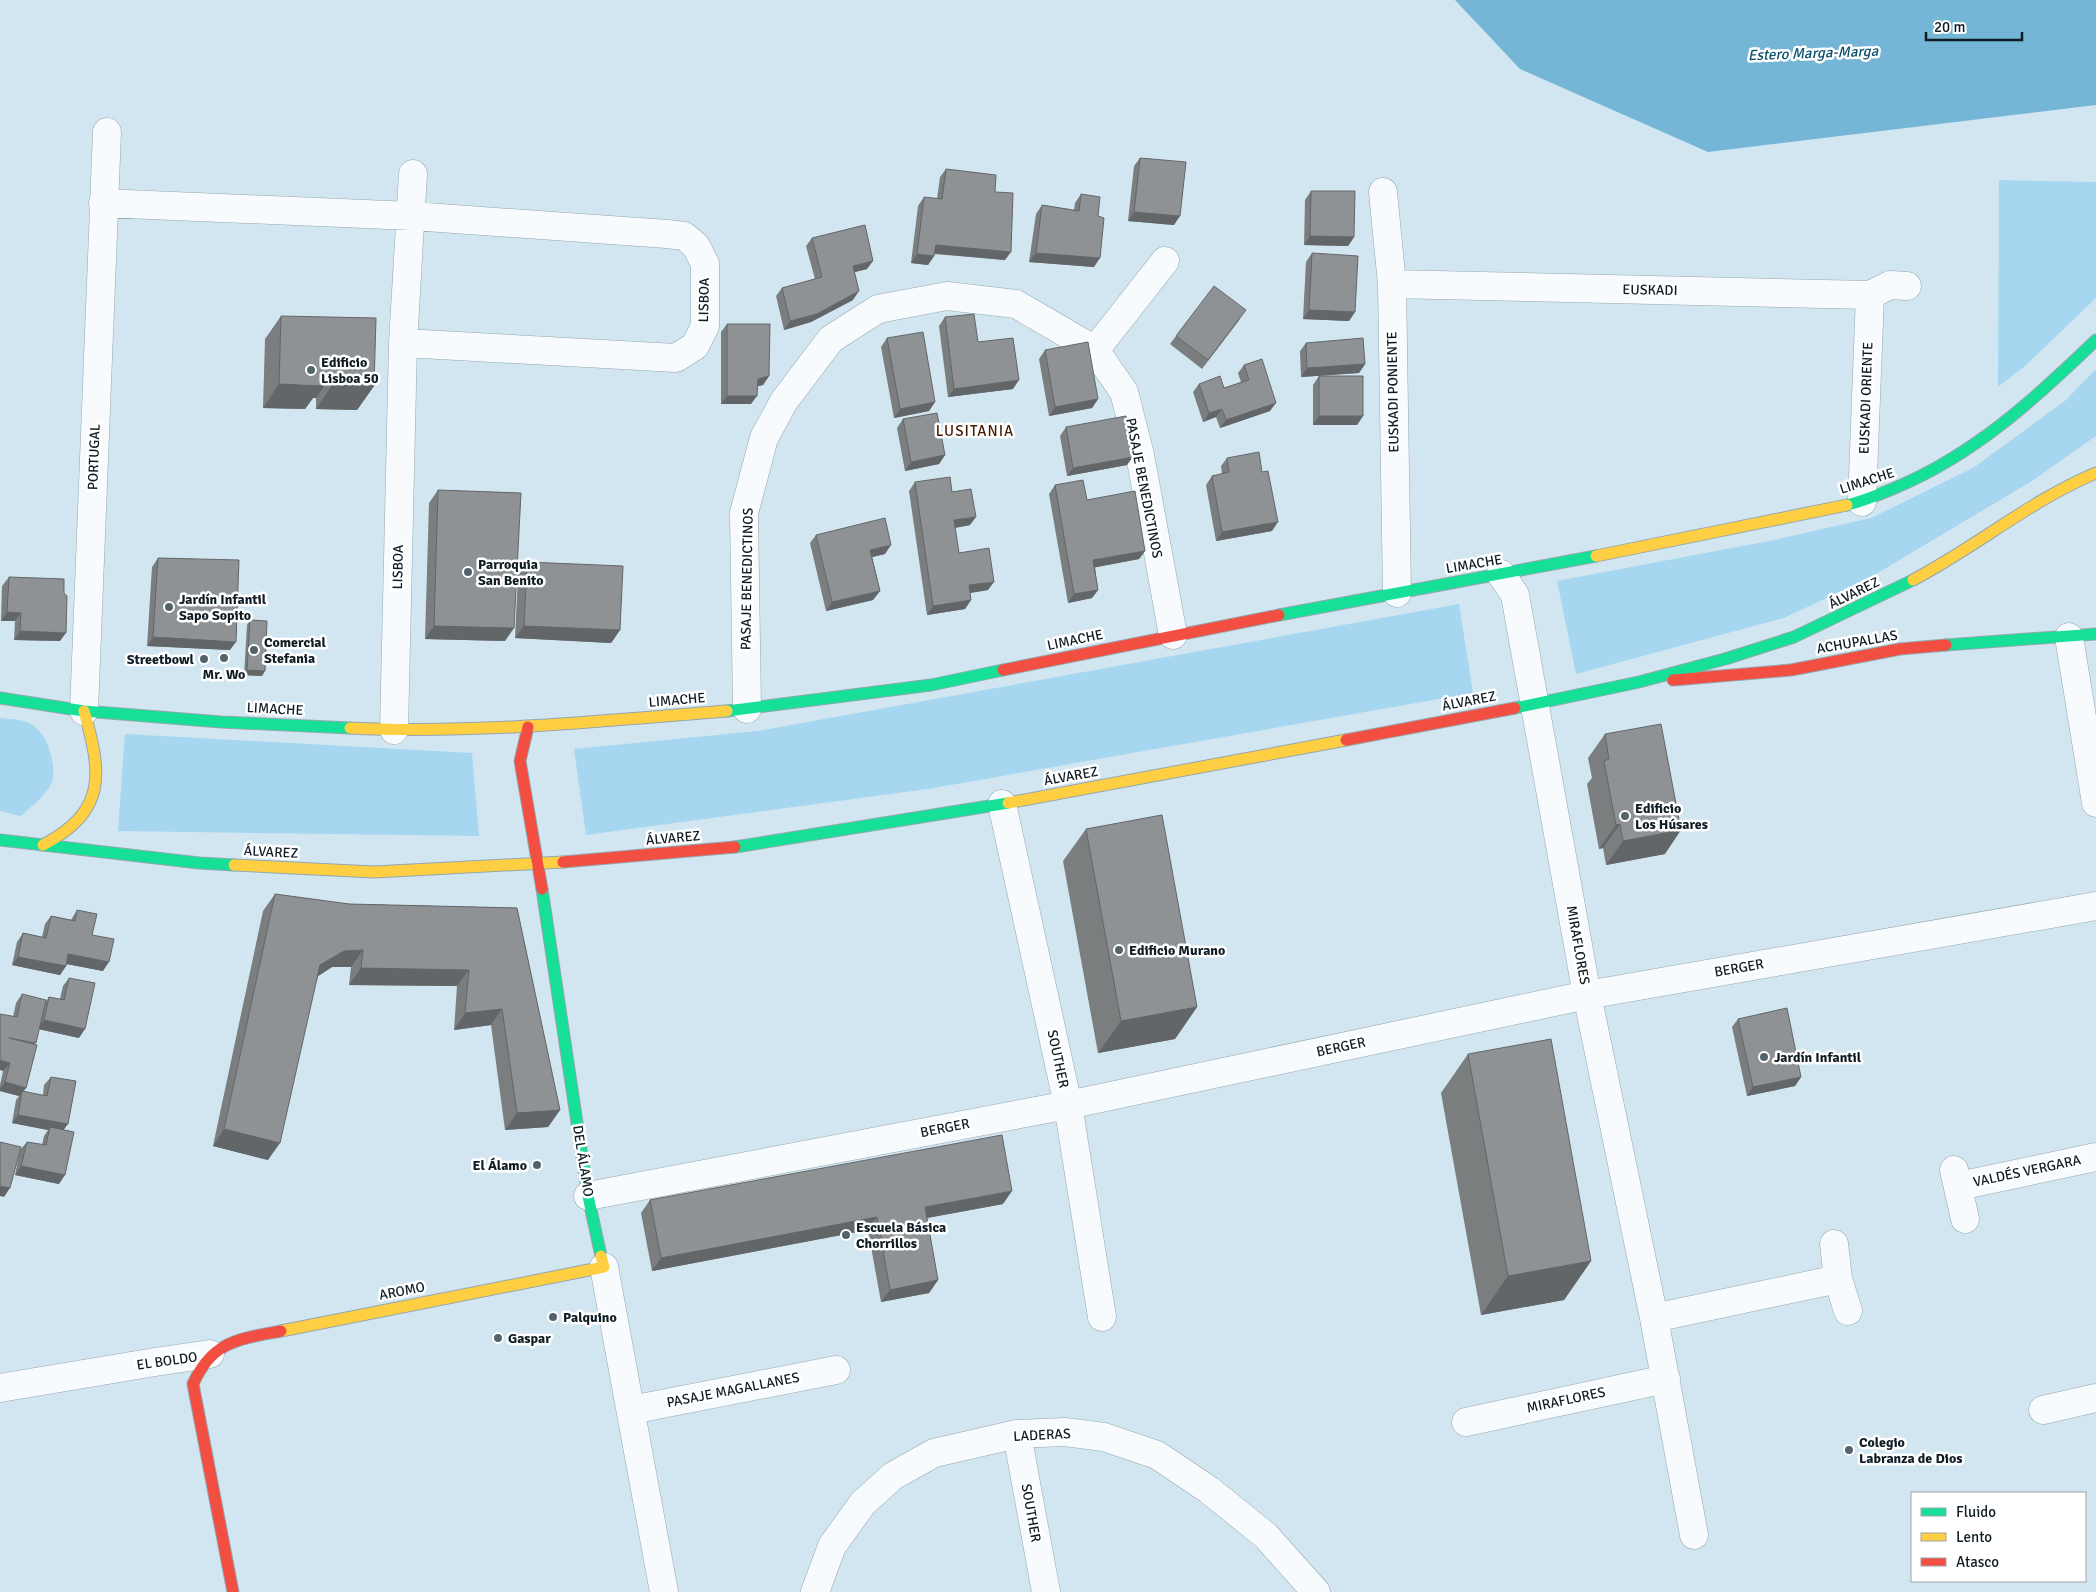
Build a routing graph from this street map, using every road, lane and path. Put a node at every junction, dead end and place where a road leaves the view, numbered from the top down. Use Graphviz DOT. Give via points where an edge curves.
graph roads {
  1 [pos="107,132"];
  2 [pos="413,174"];
  3 [pos="1383,192"];
  4 [pos="103,203"];
  5 [pos="412,216"];
  6 [pos="1165,261"];
  7 [pos="1392,284"];
  8 [pos="1907,286"];
  9 [pos="1870,295"];
  10 [pos="2096,340"];
  11 [pos="403,343"];
  12 [pos="1095,350"];
  13 [pos="2096,473"];
  14 [pos="1862,502"];
  15 [pos="1501,574"];
  16 [pos="1397,593"];
  17 [pos="2096,634"];
  18 [pos="1173,635"];
  19 [pos="2069,637"];
  20 [pos="1625,685"];
  21 [pos="0,698"];
  22 [pos="1536,704"];
  23 [pos="747,709"];
  24 [pos="84,711"];
  25 [pos="528,727"];
  26 [pos="394,730"];
  27 [pos="2096,803"];
  28 [pos="1002,804"];
  29 [pos="0,840"];
  30 [pos="43,845"];
  31 [pos="538,864"];
  32 [pos="2096,906"];
  33 [pos="1587,995"];
  34 [pos="1068,1104"];
  35 [pos="2096,1158"];
  36 [pos="588,1196"];
  37 [pos="1965,1219"];
  38 [pos="1834,1244"];
  39 [pos="604,1267"];
  40 [pos="1838,1279"];
  41 [pos="1848,1310"];
  42 [pos="1102,1316"];
  43 [pos="1654,1318"];
  44 [pos="210,1354"];
  45 [pos="836,1370"];
  46 [pos="1666,1379"];
  47 [pos="0,1388"];
  48 [pos="2096,1398"];
  49 [pos="630,1410"];
  50 [pos="2043,1410"];
  51 [pos="1466,1422"];
  52 [pos="1017,1434"];
  53 [pos="1694,1535"];
  54 [pos="233,1592"];
  55 [pos="664,1592"];
  56 [pos="815,1592"];
  57 [pos="1046,1592"];
  58 [pos="1316,1592"];
  1 -- 4 [label="street, PORTUGAL"];
  2 -- 5 [label="street, LISBOA"];
  3 -- 7 [label="street, EUSKADI PONIENTE"];
  4 -- 5 [label="street"];
  4 -- 24 [label="street, PORTUGAL"];
  5 -- 11 [label="street, LISBOA"];
  5 -- 11 [label="street, LISBOA" via="684,236 696,246 705,264 705,326 695,346 676,358"];
  6 -- 12 [label="street"];
  7 -- 9 [label="street, EUSKADI"];
  7 -- 16 [label="street, EUSKADI PONIENTE"];
  8 -- 9 [label="street, EUSKADI" via="1890,285"];
  9 -- 14 [label="street, EUSKADI ORIENTE"];
  10 -- 14 [label="main road, LIMACHE" via="2040,394 1986,438 1926,474"];
  11 -- 26 [label="street, LISBOA"];
  12 -- 18 [label="street, PASAJE BENEDICTINOS" via="1124,392 1140,455"];
  12 -- 23 [label="street, PASAJE BENEDICTINOS" via="1016,304 947,296 878,309 831,339 784,401 764,438 744,513"];
  13 -- 20 [label="main road, ÁLVAREZ" via="2067,486 1944,563 1842,616 1786,640"];
  14 -- 15 [label="main road, LIMACHE"];
  15 -- 16 [label="main road, LIMACHE"];
  15 -- 22 [label="street, MIRAFLORES" via="1515,595"];
  16 -- 18 [label="main road, LIMACHE"];
  17 -- 19 [label="main road, ACHUPALLAS"];
  18 -- 23 [label="main road, LIMACHE" via="931,685"];
  19 -- 20 [label="main road, ACHUPALLAS" via="1900,649 1791,670"];
  19 -- 27 [label="street"];
  20 -- 22 [label="main road, ÁLVAREZ"];
  21 -- 24 [label="main road, LIMACHE"];
  22 -- 28 [label="main road, ÁLVAREZ"];
  22 -- 33 [label="street, MIRAFLORES"];
  23 -- 25 [label="main road, LIMACHE"];
  24 -- 26 [label="main road, LIMACHE" via="221,722"];
  24 -- 30 [label="main road" via="96,752 94,791 81,819"];
  25 -- 26 [label="main road, LIMACHE"];
  25 -- 31 [label="main road, DEL ÁLAMO" via="520,760"];
  28 -- 31 [label="main road, ÁLVAREZ" via="750,846"];
  28 -- 34 [label="street, SOUTHER"];
  29 -- 30 [label="main road, ÁLVAREZ"];
  30 -- 31 [label="main road, ÁLVAREZ" via="200,863 374,872"];
  31 -- 36 [label="main road, DEL ÁLAMO"];
  32 -- 33 [label="street, BERGER"];
  33 -- 34 [label="street, BERGER"];
  33 -- 43 [label="street, MIRAFLORES"];
  34 -- 36 [label="street, BERGER"];
  34 -- 42 [label="street, SOUTHER"];
  35 -- 37 [label="street, VALDÉS VERGARA" via="1956,1178"];
  36 -- 39 [label="main road, DEL ÁLAMO"];
  38 -- 40 [label="street"];
  39 -- 44 [label="main road, AROMO" via="251,1336 228,1343"];
  39 -- 49 [label="street, DEL ÁLAMO"];
  40 -- 41 [label="street"];
  40 -- 43 [label="street"];
  43 -- 46 [label="street, MIRAFLORES"];
  44 -- 47 [label="street, EL BOLDO"];
  44 -- 54 [label="main road, EL BOLDO" via="200,1367 194,1384"];
  45 -- 49 [label="street, PASAJE MAGALLANES"];
  46 -- 51 [label="street, MIRAFLORES"];
  46 -- 53 [label="street, MIRAFLORES"];
  48 -- 50 [label="street"];
  49 -- 55 [label="street, DEL ÁLAMO"];
  52 -- 56 [label="street, LADERAS" via="934,1453 893,1476 863,1503 832,1546"];
  52 -- 57 [label="street, SOUTHER"];
  52 -- 58 [label="street, LADERAS" via="1065,1432 1104,1437 1157,1455 1209,1490 1266,1536"];
}
